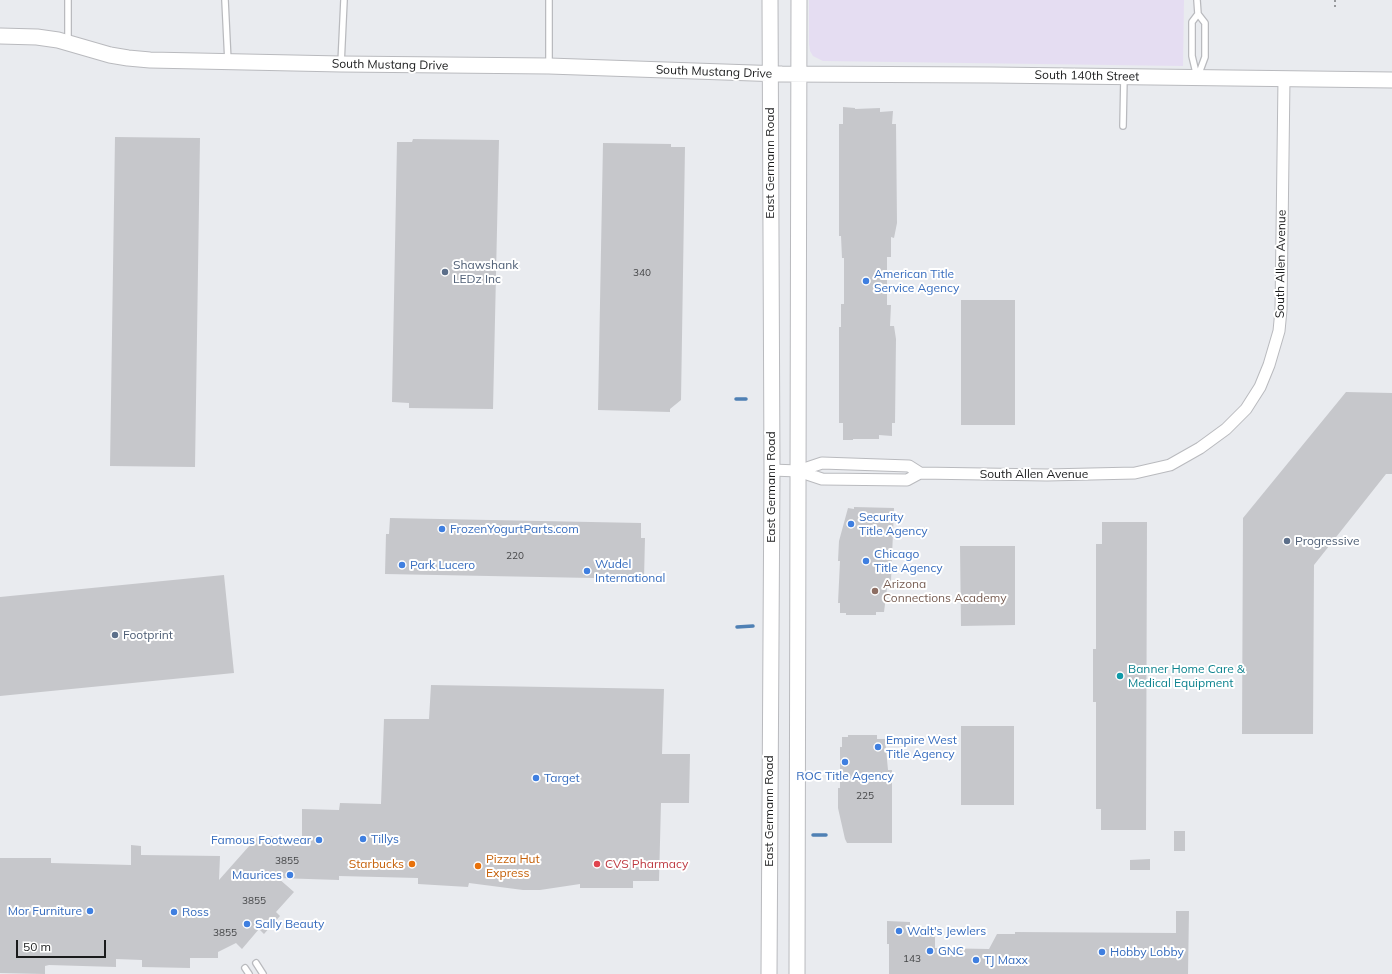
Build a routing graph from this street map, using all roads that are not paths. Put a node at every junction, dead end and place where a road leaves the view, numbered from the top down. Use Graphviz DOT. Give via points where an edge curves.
graph roads {
  1 [pos="68,0"];
  2 [pos="225,0"];
  3 [pos="344,0"];
  4 [pos="549,0"];
  5 [pos="770,0"];
  6 [pos="799,0"];
  7 [pos="1197,0"];
  8 [pos="1198,14"];
  9 [pos="0,36"];
  10 [pos="68,42"];
  11 [pos="228,62"];
  12 [pos="341,64"];
  13 [pos="549,66"];
  14 [pos="776,74"];
  15 [pos="798,74"];
  16 [pos="1124,76"];
  17 [pos="1198,77"];
  18 [pos="1284,79"];
  19 [pos="1392,80"];
  20 [pos="1123,126"];
  21 [pos="772,470"];
  22 [pos="798,471"];
  23 [pos="920,473"];
  24 [pos="256,963"];
  25 [pos="245,968"];
  26 [pos="249,974"];
  27 [pos="263,974"];
  28 [pos="768,974"];
  29 [pos="797,974"];
  1 -- 10 [label="lane"];
  2 -- 11 [label="lane"];
  3 -- 12 [label="lane"];
  4 -- 13 [label="lane"];
  5 -- 14 [label="main road, East Germann Road"];
  6 -- 15 [label="main road"];
  7 -- 8 [label="lane"];
  8 -- 17 [label="lane" via="1192,22 1192,56"];
  8 -- 17 [label="lane" via="1205,23 1205,57"];
  9 -- 10 [label="main road, South Mustang Drive" via="36,36"];
  10 -- 11 [label="main road, South Mustang Drive" via="128,58"];
  11 -- 12 [label="main road, South Mustang Drive"];
  12 -- 13 [label="main road, South Mustang Drive"];
  13 -- 14 [label="main road, South Mustang Drive"];
  14 -- 15 [label="main road, South 140th Street"];
  14 -- 21 [label="main road, East Germann Road"];
  15 -- 16 [label="main road, South 140th Street"];
  15 -- 22 [label="main road"];
  16 -- 17 [label="main road, South 140th Street"];
  16 -- 20 [label="lane"];
  17 -- 18 [label="main road, South 140th Street"];
  18 -- 19 [label="main road, South 140th Street"];
  18 -- 23 [label="street, South Allen Avenue" via="1281,310 1269,365 1260,387 1246,409 1226,429 1200,448 1170,465 1152,470 1120,474 1046,475"];
  21 -- 22 [label="street, South Allen Avenue"];
  21 -- 28 [label="main road, East Germann Road"];
  22 -- 23 [label="street, South Allen Avenue" via="822,479 907,480"];
  22 -- 23 [label="street, South Allen Avenue" via="822,463 909,466"];
  22 -- 29 [label="main road"];
  24 -- 27 [label="lane"];
  25 -- 26 [label="lane"];
}
